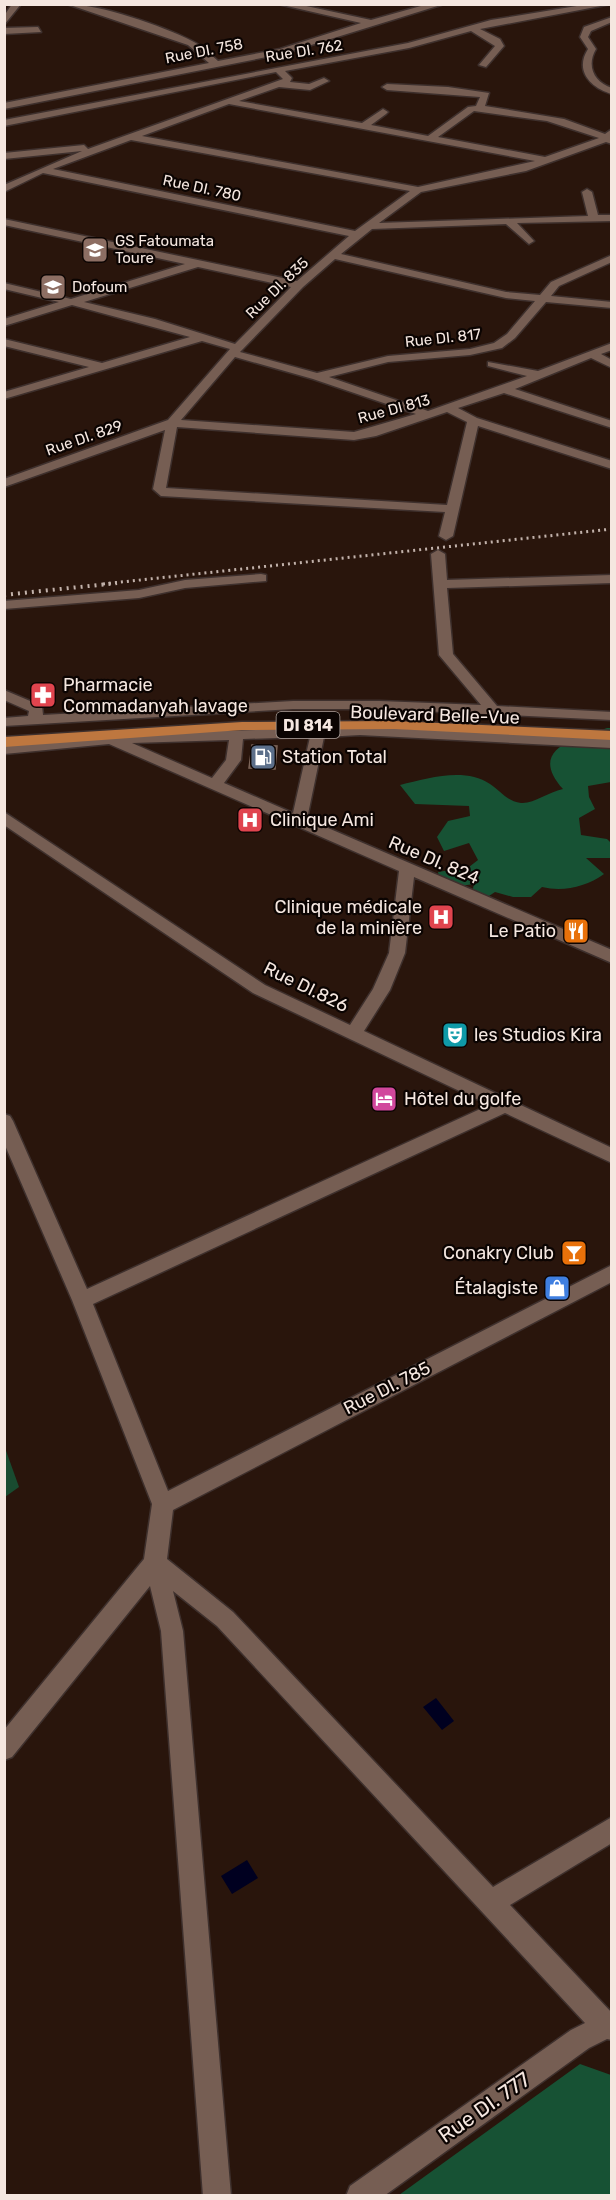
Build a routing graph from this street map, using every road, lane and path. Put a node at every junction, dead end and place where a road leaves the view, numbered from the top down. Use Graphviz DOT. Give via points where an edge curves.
graph roads {
  1 [pos="17,4"];
  2 [pos="71,4"];
  3 [pos="282,4"];
  4 [pos="607,4"];
  5 [pos="439,5"];
  6 [pos="558,7"];
  7 [pos="612,19"];
  8 [pos="372,22"];
  9 [pos="4,23"];
  10 [pos="472,28"];
  11 [pos="38,30"];
  12 [pos="4,31"];
  13 [pos="214,62"];
  14 [pos="483,65"];
  15 [pos="277,69"];
  16 [pos="324,81"];
  17 [pos="280,84"];
  18 [pos="387,87"];
  19 [pos="612,91"];
  20 [pos="230,102"];
  21 [pos="4,106"];
  22 [pos="478,108"];
  23 [pos="383,112"];
  24 [pos="4,123"];
  25 [pos="363,128"];
  26 [pos="132,137"];
  27 [pos="610,137"];
  28 [pos="428,140"];
  29 [pos="101,147"];
  30 [pos="4,156"];
  31 [pos="545,161"];
  32 [pos="42,170"];
  33 [pos="4,189"];
  34 [pos="418,190"];
  35 [pos="587,192"];
  36 [pos="594,218"];
  37 [pos="612,218"];
  38 [pos="508,220"];
  39 [pos="4,222"];
  40 [pos="370,226"];
  41 [pos="357,235"];
  42 [pos="530,241"];
  43 [pos="334,256"];
  44 [pos="612,258"];
  45 [pos="199,263"];
  46 [pos="299,285"];
  47 [pos="4,286"];
  48 [pos="546,297"];
  49 [pos="75,302"];
  50 [pos="612,304"];
  51 [pos="4,323"];
  52 [pos="202,337"];
  53 [pos="4,342"];
  54 [pos="612,346"];
  55 [pos="235,350"];
  56 [pos="592,354"];
  57 [pos="492,364"];
  58 [pos="612,365"];
  59 [pos="99,366"];
  60 [pos="540,375"];
  61 [pos="317,377"];
  62 [pos="504,389"];
  63 [pos="4,396"];
  64 [pos="451,409"];
  65 [pos="429,415"];
  66 [pos="473,421"];
  67 [pos="172,423"];
  68 [pos="612,425"];
  69 [pos="612,465"];
  70 [pos="4,483"];
  71 [pos="453,509"];
  72 [pos="446,536"];
  73 [pos="438,554"];
  74 [pos="261,578"];
  75 [pos="612,579"];
  76 [pos="440,584"];
  77 [pos="4,605"];
  78 [pos="4,694"];
  79 [pos="492,709"];
  80 [pos="612,716"];
  81 [pos="35,720"];
  82 [pos="4,722"];
  83 [pos="612,723"];
  84 [pos="4,729"];
  85 [pos="318,732"];
  86 [pos="237,733"];
  87 [pos="612,736"];
  88 [pos="110,739"];
  89 [pos="4,742"];
  90 [pos="612,743"];
  91 [pos="4,749"];
  92 [pos="215,785"];
  93 [pos="4,817"];
  94 [pos="300,822"];
  95 [pos="407,870"];
  96 [pos="612,957"];
  97 [pos="354,1032"];
  98 [pos="506,1105"];
  99 [pos="4,1121"];
  100 [pos="612,1156"];
  101 [pos="612,1273"];
  102 [pos="82,1300"];
  103 [pos="163,1504"];
  104 [pos="155,1563"];
  105 [pos="4,1749"];
  106 [pos="612,1830"];
  107 [pos="491,1902"];
  108 [pos="609,2027"];
  109 [pos="217,2196"];
  110 [pos="360,2196"];
  1 -- 9 [label="street"];
  2 -- 13 [label="street" via="191,44"];
  3 -- 8 [label="street"];
  4 -- 6 [label="street, Rue DI. 762"];
  5 -- 8 [label="street, Rue DI. 758"];
  6 -- 10 [label="street, Rue DI. 762"];
  7 -- 19 [label="street" via="587,29 584,38 592,49 587,75 590,81"];
  8 -- 13 [label="street, Rue DI. 758" via="282,51"];
  10 -- 14 [label="street" via="500,46"];
  10 -- 15 [label="street, Rue DI. 762" via="409,45"];
  11 -- 12 [label="street"];
  13 -- 21 [label="street, Rue DI. 758"];
  15 -- 17 [label="street" via="288,78"];
  15 -- 24 [label="street, Rue DI. 762"];
  16 -- 17 [label="street" via="310,87"];
  17 -- 20 [label="street"];
  18 -- 22 [label="street" via="486,95"];
  20 -- 25 [label="street"];
  20 -- 26 [label="street"];
  22 -- 27 [label="street" via="561,120"];
  22 -- 28 [label="street"];
  23 -- 25 [label="street"];
  25 -- 28 [label="street"];
  26 -- 29 [label="street"];
  26 -- 34 [label="street"];
  27 -- 31 [label="street"];
  28 -- 31 [label="street"];
  29 -- 30 [label="street"];
  29 -- 32 [label="street"];
  31 -- 34 [label="street"];
  32 -- 33 [label="street"];
  32 -- 41 [label="street, Rue DI. 780"];
  34 -- 40 [label="street, Rue DI. 835"];
  35 -- 36 [label="street"];
  36 -- 37 [label="street"];
  36 -- 38 [label="street"];
  38 -- 40 [label="street"];
  38 -- 42 [label="street"];
  39 -- 45 [label="street"];
  40 -- 41 [label="street, Rue DI. 835"];
  41 -- 43 [label="street, Rue DI. 835"];
  43 -- 46 [label="street, Rue DI. 835"];
  43 -- 48 [label="street" via="506,295"];
  44 -- 48 [label="street, Rue DI. 817" via="566,277"];
  45 -- 46 [label="street"];
  45 -- 49 [label="street"];
  46 -- 55 [label="street, Rue DI. 835"];
  47 -- 49 [label="street"];
  48 -- 50 [label="street"];
  48 -- 61 [label="street, Rue DI. 817" via="498,346 388,359"];
  49 -- 51 [label="street"];
  49 -- 52 [label="street"];
  52 -- 55 [label="street"];
  52 -- 59 [label="street"];
  53 -- 59 [label="street"];
  54 -- 56 [label="street, Rue DI 813"];
  55 -- 61 [label="street"];
  55 -- 67 [label="street, Rue DI. 835"];
  56 -- 58 [label="street"];
  56 -- 60 [label="street, Rue DI 813"];
  57 -- 60 [label="street"];
  59 -- 63 [label="street"];
  60 -- 62 [label="street, Rue DI 813"];
  61 -- 65 [label="street"];
  62 -- 64 [label="street, Rue DI 813"];
  62 -- 68 [label="street"];
  64 -- 65 [label="street, Rue DI 813"];
  64 -- 66 [label="street"];
  65 -- 67 [label="street, Rue DI 813" via="354,436"];
  66 -- 69 [label="street"];
  66 -- 71 [label="street"];
  67 -- 70 [label="street, Rue DI. 829"];
  67 -- 71 [label="street" via="159,489 165,493"];
  71 -- 72 [label="street"];
  73 -- 76 [label="street"];
  74 -- 77 [label="street" via="185,584 139,594"];
  75 -- 76 [label="street"];
  76 -- 79 [label="street" via="446,655"];
  78 -- 81 [label="street" via="37,709"];
  79 -- 80 [label="street, Boulevard Belle-Vue"];
  79 -- 81 [label="street, Boulevard Belle-Vue" via="293,705"];
  81 -- 82 [label="street, Boulevard Belle-Vue"];
  83 -- 84 [label="main road, Boulevard Belle-Vue / DI 814" via="394,713 255,714"];
  85 -- 86 [label="street, Boulevard Belle-Vue"];
  85 -- 90 [label="street, Boulevard Belle-Vue"];
  85 -- 94 [label="street"];
  86 -- 88 [label="street, Boulevard Belle-Vue"];
  86 -- 92 [label="street" via="233,760"];
  87 -- 89 [label="main road, Boulevard Belle-Vue / DI 814" via="394,725 242,726"];
  88 -- 91 [label="street, Boulevard Belle-Vue"];
  88 -- 92 [label="street, Rue DI. 824"];
  92 -- 94 [label="street, Rue DI. 824"];
  93 -- 97 [label="street, Rue DI.826" via="259,989"];
  94 -- 95 [label="street, Rue DI. 824"];
  95 -- 96 [label="street, Rue DI. 824"];
  95 -- 97 [label="street" via="397,953 381,990"];
  97 -- 98 [label="street, Rue DI.826"];
  98 -- 100 [label="street, Rue DI.826"];
  98 -- 102 [label="street"];
  99 -- 102 [label="street"];
  101 -- 103 [label="street, Rue DI. 785"];
  102 -- 103 [label="street"];
  103 -- 104 [label="street"];
  104 -- 105 [label="street"];
  104 -- 107 [label="street" via="225,1619"];
  104 -- 109 [label="street" via="172,1631"];
  106 -- 107 [label="street"];
  107 -- 108 [label="street"];
  108 -- 110 [label="street, Rue DI. 777" via="580,2039"];
}
